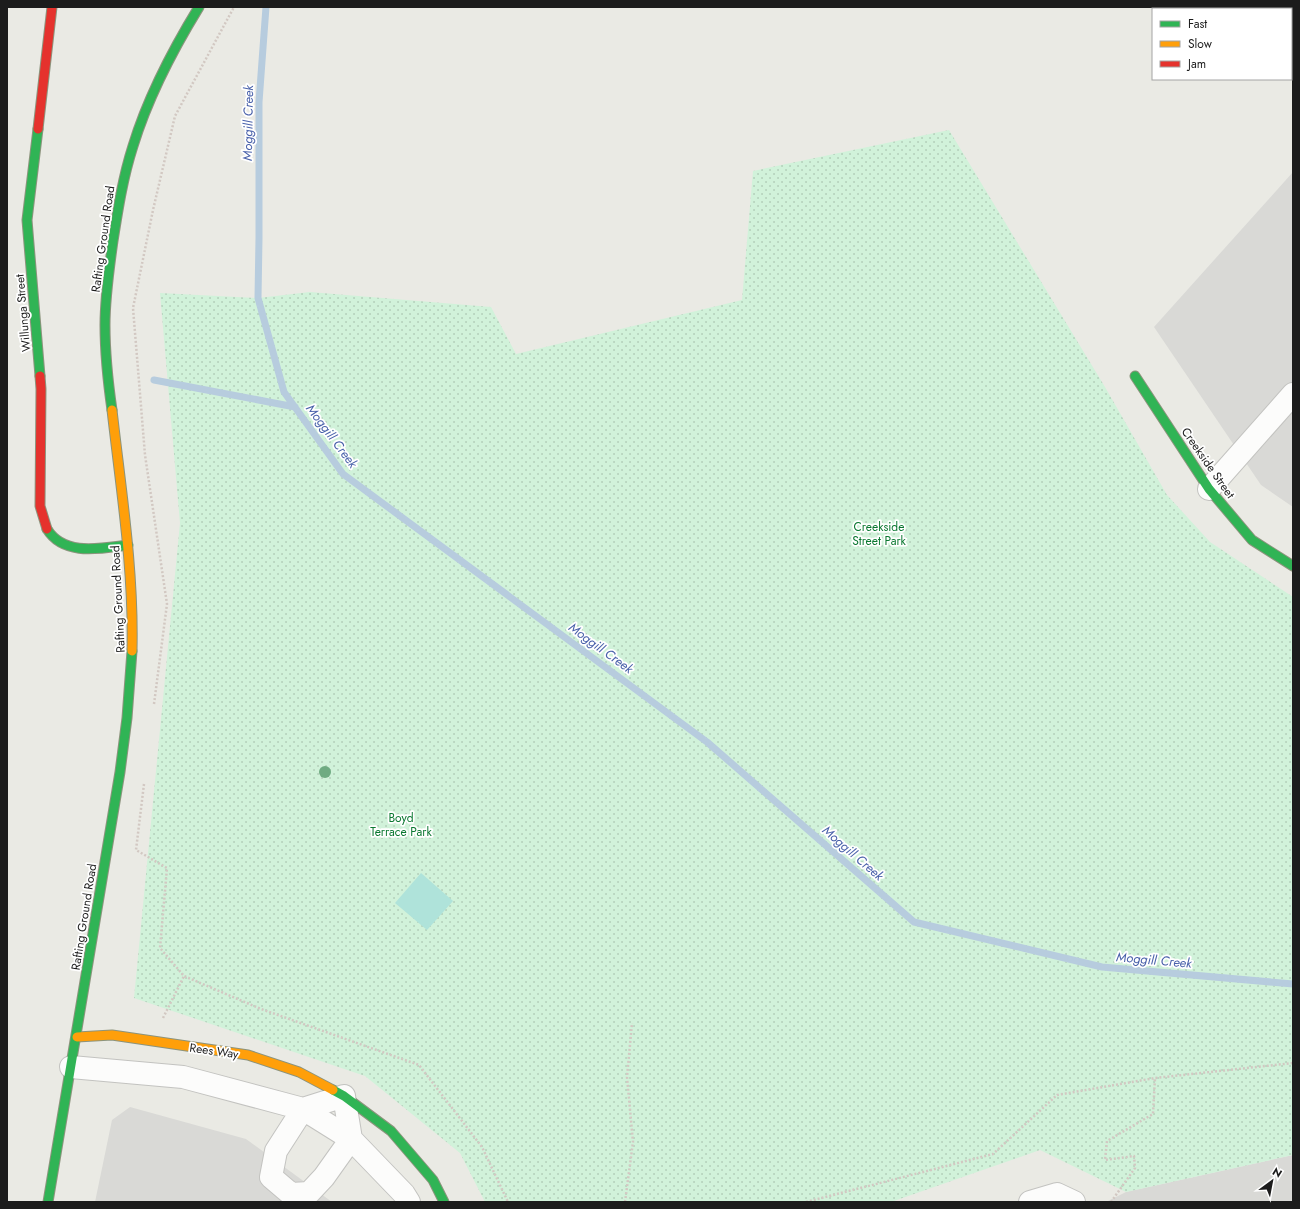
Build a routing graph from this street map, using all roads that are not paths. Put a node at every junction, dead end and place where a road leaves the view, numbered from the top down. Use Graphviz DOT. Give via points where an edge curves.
graph roads {
  1 [pos="52,7"];
  2 [pos="199,7"];
  3 [pos="1135,376"];
  4 [pos="1293,394"];
  5 [pos="1209,488"];
  6 [pos="128,545"];
  7 [pos="1293,566"];
  8 [pos="77,1037"];
  9 [pos="71,1067"];
  10 [pos="344,1096"];
  11 [pos="303,1109"];
  12 [pos="350,1139"];
  13 [pos="48,1202"];
  14 [pos="409,1202"];
  15 [pos="444,1202"];
  16 [pos="1030,1202"];
  17 [pos="1074,1202"];
  1 -- 6 [label="street, Willunga Street" via="27,220 42,389 40,506 44,523 52,537 66,546 80,549"];
  2 -- 6 [label="street, Rafting Ground Road" via="170,56 145,109 118,201 107,284 105,347"];
  3 -- 5 [label="street, Creekside Street"];
  4 -- 5 [label="street"];
  5 -- 7 [label="street, Creekside Street" via="1252,540"];
  6 -- 8 [label="street, Rafting Ground Road" via="132,598 132,659 128,719"];
  8 -- 9 [label="street, Rafting Ground Road"];
  8 -- 10 [label="street, Rees Way" via="112,1035 248,1055 299,1072"];
  9 -- 11 [label="street" via="183,1077"];
  9 -- 13 [label="street, Rafting Ground Road"];
  10 -- 11 [label="street"];
  10 -- 12 [label="street"];
  10 -- 15 [label="street, Rees Way" via="391,1130 433,1180"];
  11 -- 12 [label="street"];
  11 -- 12 [label="street" via="276,1151 271,1177 291,1194 309,1193 324,1177"];
  12 -- 14 [label="street"];
  16 -- 17 [label="street" via="1057,1194"];
}
